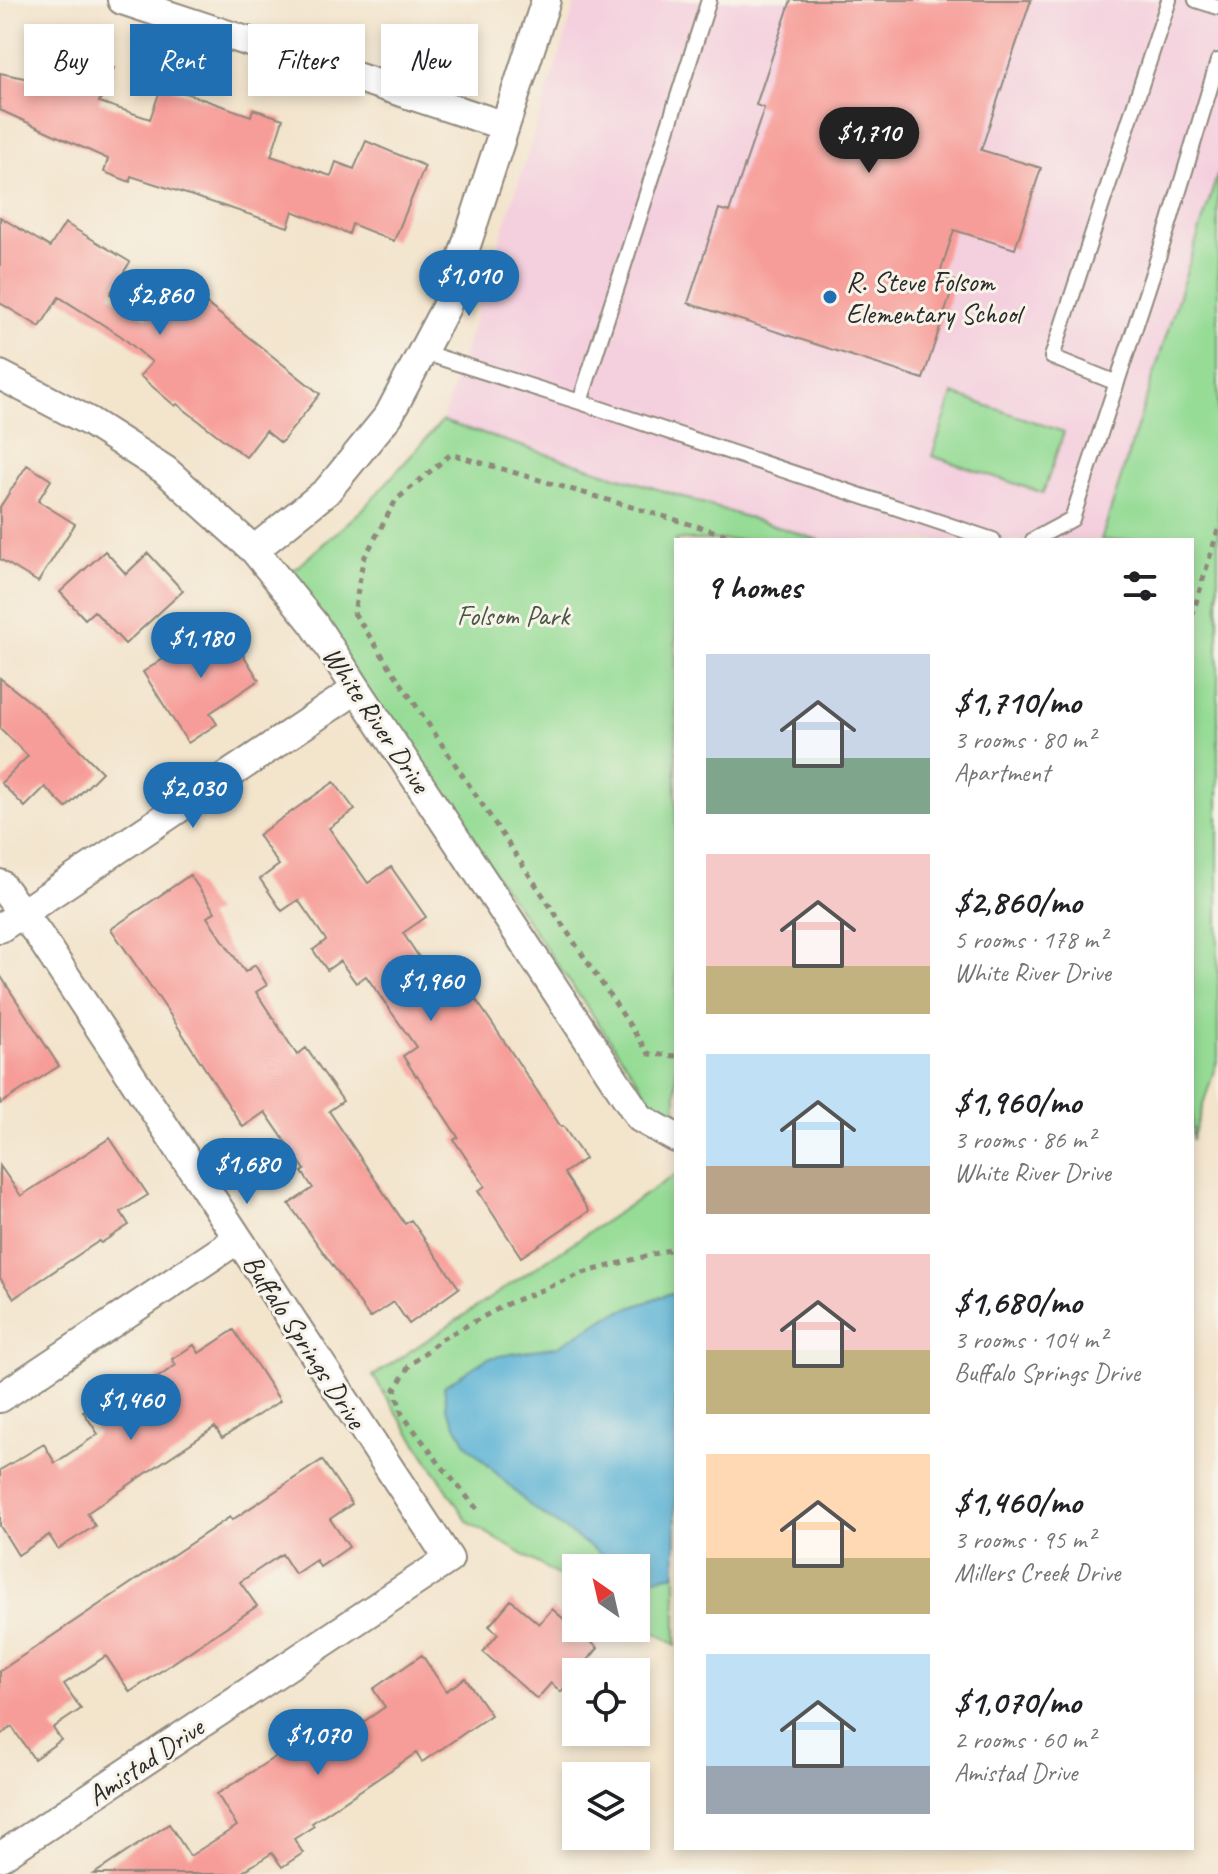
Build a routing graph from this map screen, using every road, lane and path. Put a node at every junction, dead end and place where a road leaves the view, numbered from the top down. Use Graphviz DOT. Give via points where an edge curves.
graph roads {
  1 [pos="122,0"];
  2 [pos="546,0"];
  3 [pos="709,0"];
  4 [pos="1169,0"];
  5 [pos="1196,0"];
  6 [pos="1218,7"];
  7 [pos="1218,61"];
  8 [pos="505,126"];
  9 [pos="422,352"];
  10 [pos="0,375"];
  11 [pos="1117,383"];
  12 [pos="580,402"];
  13 [pos="1218,530"];
  14 [pos="737,538"];
  15 [pos="987,538"];
  16 [pos="1037,538"];
  17 [pos="254,550"];
  18 [pos="1194,609"];
  19 [pos="357,689"];
  20 [pos="0,884"];
  21 [pos="11,921"];
  22 [pos="674,1056"];
  23 [pos="674,1137"];
  24 [pos="238,1239"];
  25 [pos="674,1249"];
  26 [pos="0,1398"];
  27 [pos="477,1509"];
  28 [pos="449,1559"];
  29 [pos="0,1857"];
  1 -- 8 [label="street"];
  2 -- 8 [label="street"];
  3 -- 12 [label="lane"];
  4 -- 11 [label="lane" via="1052,357"];
  5 -- 6 [label="lane"];
  7 -- 11 [label="lane"];
  8 -- 9 [label="street" via="446,307"];
  9 -- 12 [label="lane"];
  9 -- 17 [label="street" via="389,415 327,491"];
  10 -- 17 [label="street, White River Drive" via="90,422 165,470"];
  11 -- 16 [label="lane" via="1072,519"];
  12 -- 15 [label="lane"];
  13 -- 18 [label="path"];
  14 -- 22 [label="path" via="451,454 396,500 363,560 354,613 649,1054"];
  17 -- 19 [label="street, White River Drive" via="314,624"];
  19 -- 21 [label="street"];
  19 -- 23 [label="street, White River Drive" via="640,1118"];
  20 -- 21 [label="street, Buffalo Springs Drive"];
  21 -- 24 [label="street, Buffalo Springs Drive"];
  24 -- 26 [label="street"];
  24 -- 28 [label="street, Buffalo Springs Drive"];
  25 -- 27 [label="path" via="583,1273 507,1304 440,1340 409,1366 395,1389 402,1414"];
  28 -- 29 [label="street, Amistad Drive"];
}
